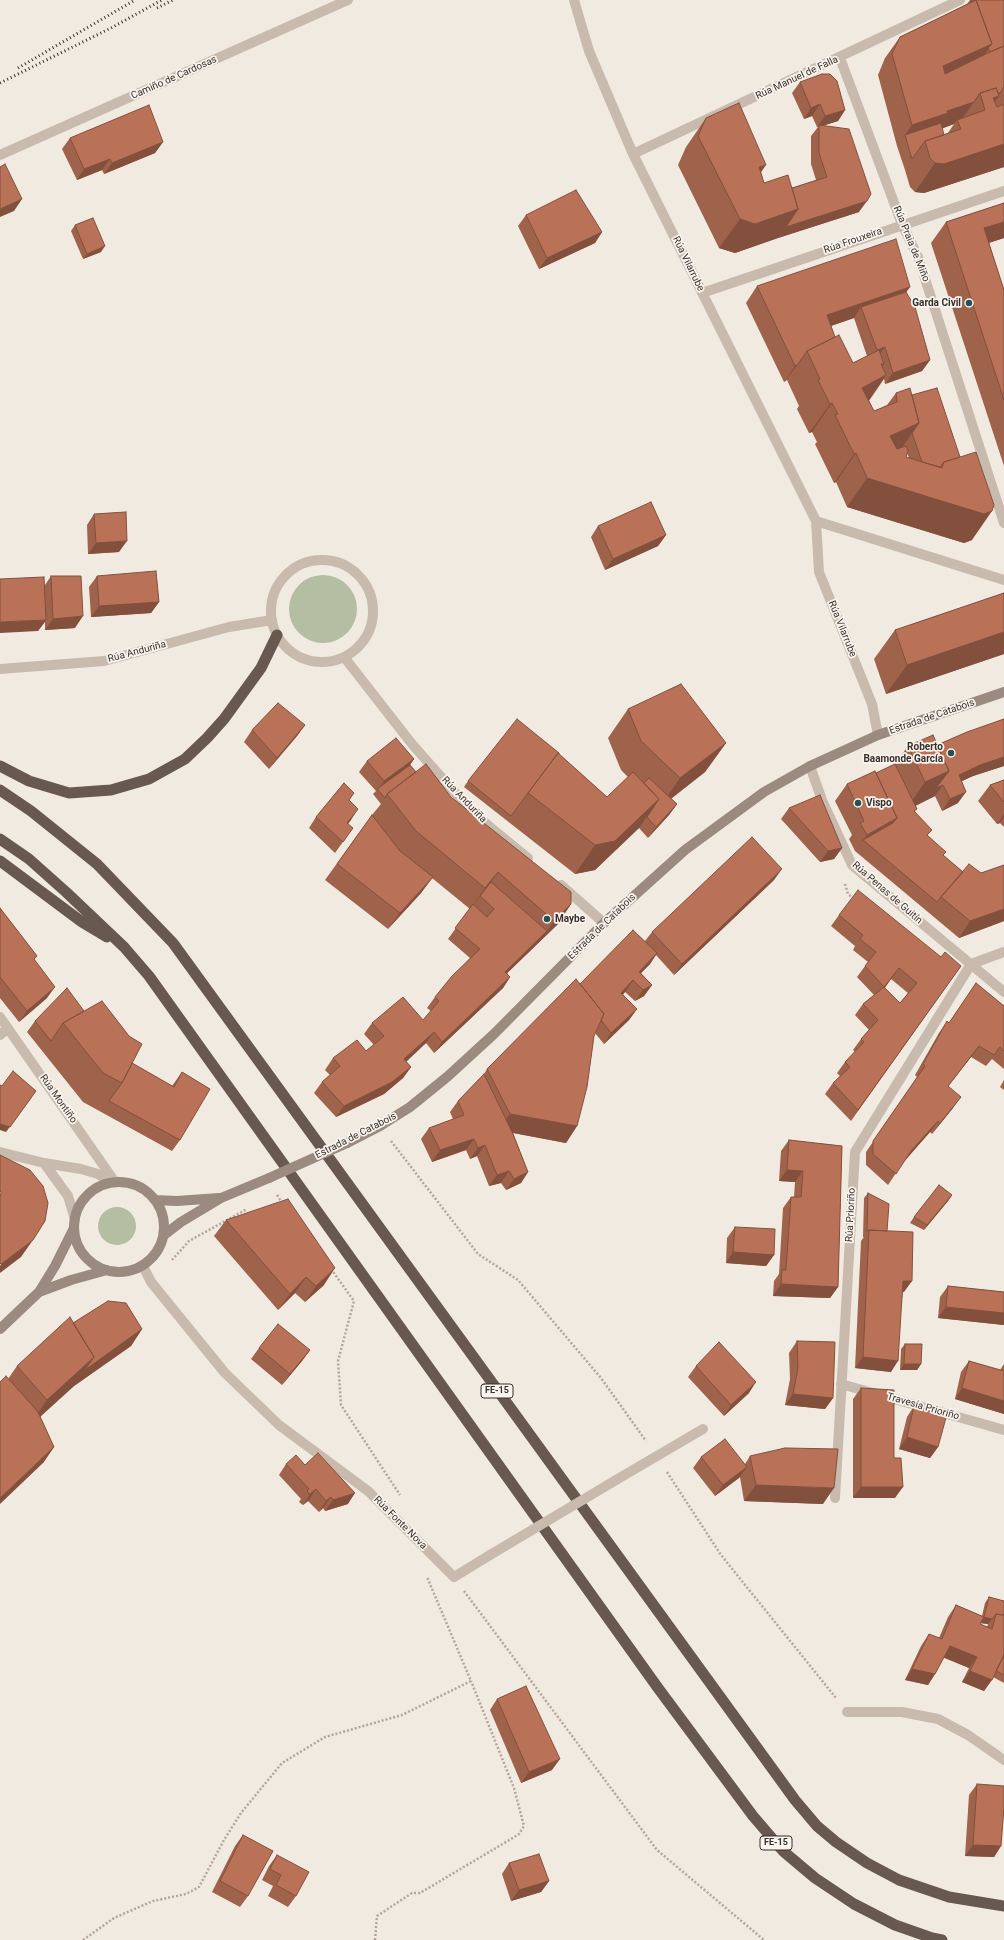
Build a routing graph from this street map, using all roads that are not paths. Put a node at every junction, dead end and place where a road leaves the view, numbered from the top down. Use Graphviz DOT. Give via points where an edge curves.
graph roads {
  1 [pos="348,0"];
  2 [pos="574,0"];
  3 [pos="960,0"];
  4 [pos="840,58"];
  5 [pos="634,154"];
  6 [pos="0,155"];
  7 [pos="1004,191"];
  8 [pos="902,224"];
  9 [pos="702,292"];
  10 [pos="816,521"];
  11 [pos="1004,523"];
  12 [pos="1004,580"];
  13 [pos="272,620"];
  14 [pos="277,635"];
  15 [pos="344,657"];
  16 [pos="0,669"];
  17 [pos="1004,692"];
  18 [pos="878,735"];
  19 [pos="0,766"];
  20 [pos="810,766"];
  21 [pos="0,790"];
  22 [pos="0,839"];
  23 [pos="0,860"];
  24 [pos="534,863"];
  25 [pos="553,878"];
  26 [pos="604,923"];
  27 [pos="124,947"];
  28 [pos="1004,952"];
  29 [pos="971,964"];
  30 [pos="1004,992"];
  31 [pos="0,1017"];
  32 [pos="4,1031"];
  33 [pos="0,1152"];
  34 [pos="44,1164"];
  35 [pos="113,1182"];
  36 [pos="221,1198"];
  37 [pos="155,1200"];
  38 [pos="75,1223"];
  39 [pos="164,1235"];
  40 [pos="143,1266"];
  41 [pos="107,1270"];
  42 [pos="39,1292"];
  43 [pos="0,1329"];
  44 [pos="841,1384"];
  45 [pos="704,1429"];
  46 [pos="1004,1430"];
  47 [pos="835,1498"];
  48 [pos="847,1712"];
  49 [pos="1004,1760"];
  50 [pos="1004,1906"];
  51 [pos="942,1940"];
  1 -- 6 [label="street, Camiño de Cardosas"];
  2 -- 5 [label="street, Rúa Vilarrube" via="589,51"];
  3 -- 4 [label="street, Rúa Manuel de Falla"];
  4 -- 5 [label="street, Rúa Manuel de Falla"];
  4 -- 8 [label="street, Rúa Praia de Miño"];
  5 -- 9 [label="street, Rúa Vilarrube"];
  7 -- 8 [label="street, Rúa Frouxeira"];
  8 -- 9 [label="street, Rúa Frouxeira"];
  8 -- 11 [label="street, Rúa Praia de Miño" via="918,258"];
  9 -- 10 [label="street, Rúa Vilarrube"];
  10 -- 12 [label="street"];
  10 -- 18 [label="street, Rúa Vilarrube" via="819,572 872,704"];
  13 -- 14 [label="street"];
  13 -- 15 [label="street" via="271,605 276,588 286,574 301,564 318,560 335,562 352,569 364,582 371,598 373,616 368,633 358,647"];
  13 -- 16 [label="street, Rúa Anduriña" via="228,627 104,661"];
  14 -- 15 [label="street" via="286,648 298,656 313,661 329,662"];
  14 -- 19 [label="highway" via="261,668 216,728 185,759 149,779 111,790 69,793 29,781"];
  15 -- 24 [label="street, Rúa Anduriña" via="412,744 473,813"];
  17 -- 18 [label="main road, Estrada de Catabois"];
  18 -- 20 [label="main road, Estrada de Catabois"];
  20 -- 26 [label="main road, Estrada de Catabois" via="764,792 685,850"];
  20 -- 29 [label="street, Rúa Penas de Guitín" via="822,800 852,865"];
  21 -- 50 [label="highway, FE-15" via="31,810 97,864 173,943 785,1788 817,1826 867,1863 899,1880 949,1897"];
  22 -- 27 [label="highway, FE-15" via="29,859"];
  23 -- 27 [label="highway" via="82,922"];
  25 -- 26 [label="street"];
  26 -- 36 [label="main road, Estrada de Catabois, bridge" via="494,1034 410,1107 347,1143"];
  27 -- 51 [label="highway, FE-15" via="149,976 658,1688 753,1816 783,1851 854,1904 895,1925"];
  28 -- 29 [label="street"];
  29 -- 30 [label="street, Rúa Penas de Guitín"];
  29 -- 44 [label="street, Rúa Prioriño" via="855,1152"];
  31 -- 32 [label="street, Rúa Montiño"];
  32 -- 35 [label="street, Rúa Montiño"];
  33 -- 34 [label="street"];
  34 -- 35 [label="street" via="81,1169"];
  34 -- 38 [label="street" via="68,1196"];
  35 -- 37 [label="main road" via="141,1186"];
  35 -- 38 [label="main road" via="88,1193 77,1209"];
  36 -- 37 [label="main road, Estrada de Catabois"];
  36 -- 39 [label="main road, Estrada de Catabois"];
  37 -- 39 [label="main road" via="164,1218"];
  38 -- 41 [label="main road" via="78,1247 91,1262"];
  38 -- 42 [label="main road" via="55,1266"];
  39 -- 40 [label="main road" via="156,1253"];
  40 -- 41 [label="main road" via="126,1272"];
  40 -- 45 [label="street, Rúa Fonte Nova, bridge" via="151,1282 225,1373 279,1426 368,1491 454,1577"];
  41 -- 42 [label="main road"];
  42 -- 43 [label="main road"];
  44 -- 46 [label="street, Travesía Prioriño"];
  44 -- 47 [label="street, Rúa Prioriño"];
  48 -- 49 [label="street" via="902,1712 938,1719 968,1735"];
}
